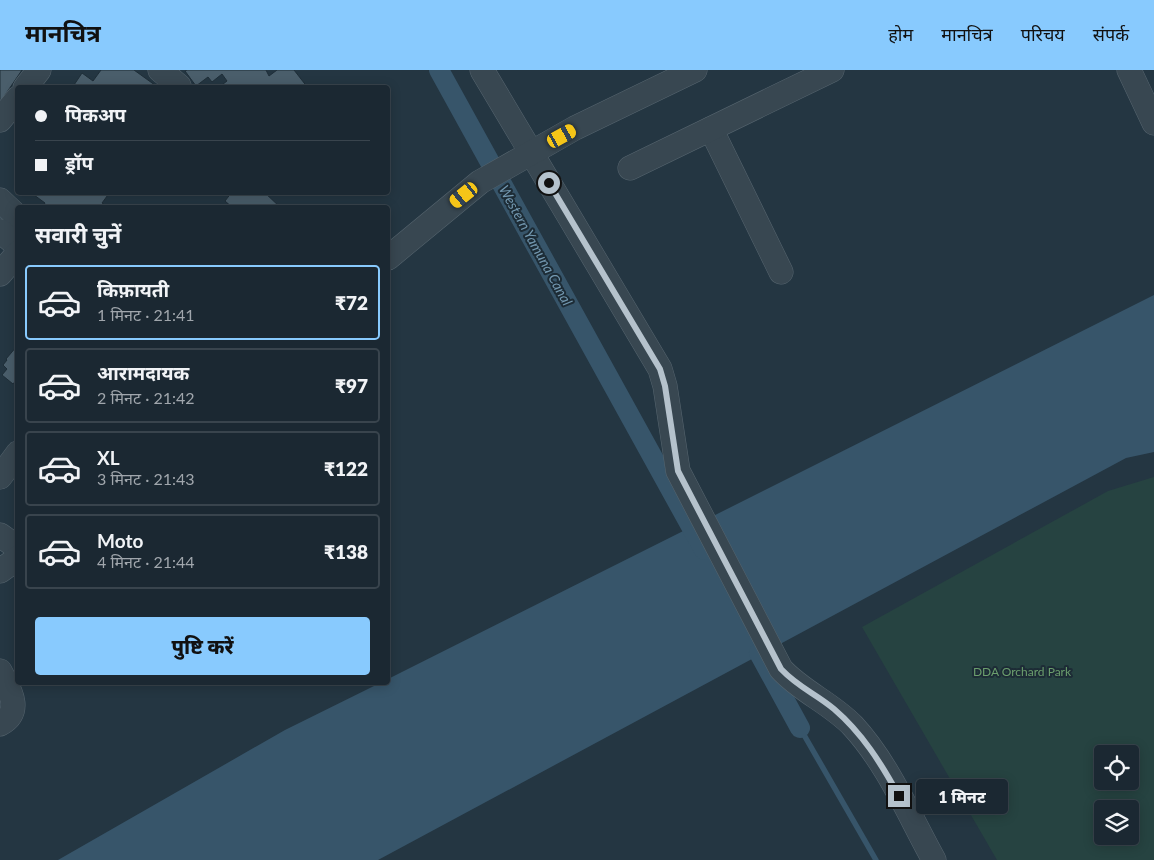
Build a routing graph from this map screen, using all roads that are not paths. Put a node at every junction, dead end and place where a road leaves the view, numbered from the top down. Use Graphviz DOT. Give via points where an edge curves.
graph roads {
  1 [pos="39,70"];
  2 [pos="160,70"];
  3 [pos="482,70"];
  4 [pos="695,70"];
  5 [pos="832,70"];
  6 [pos="1129,70"];
  7 [pos="28,85"];
  8 [pos="178,85"];
  9 [pos="15,102"];
  10 [pos="0,120"];
  11 [pos="1154,123"];
  12 [pos="710,129"];
  13 [pos="532,153"];
  14 [pos="630,168"];
  15 [pos="390,256"];
  16 [pos="781,272"];
  17 [pos="15,457"];
  18 [pos="0,477"];
  19 [pos="0,535"];
  20 [pos="15,546"];
  21 [pos="15,560"];
  22 [pos="0,571"];
  23 [pos="0,671"];
  24 [pos="0,724"];
  25 [pos="934,860"];
  1 -- 7 [label="street"];
  2 -- 8 [label="street"];
  3 -- 13 [label="street"];
  4 -- 13 [label="street" via="575,128"];
  5 -- 12 [label="street"];
  6 -- 11 [label="street"];
  9 -- 10 [label="street"];
  12 -- 14 [label="street"];
  12 -- 16 [label="street"];
  13 -- 15 [label="street" via="480,182"];
  13 -- 25 [label="street" via="660,369 678,471 781,669 796,685 832,707 867,743"];
  17 -- 18 [label="street"];
  19 -- 20 [label="street"];
  21 -- 22 [label="street"];
  23 -- 24 [label="street" via="14,706 12,714"];
}
